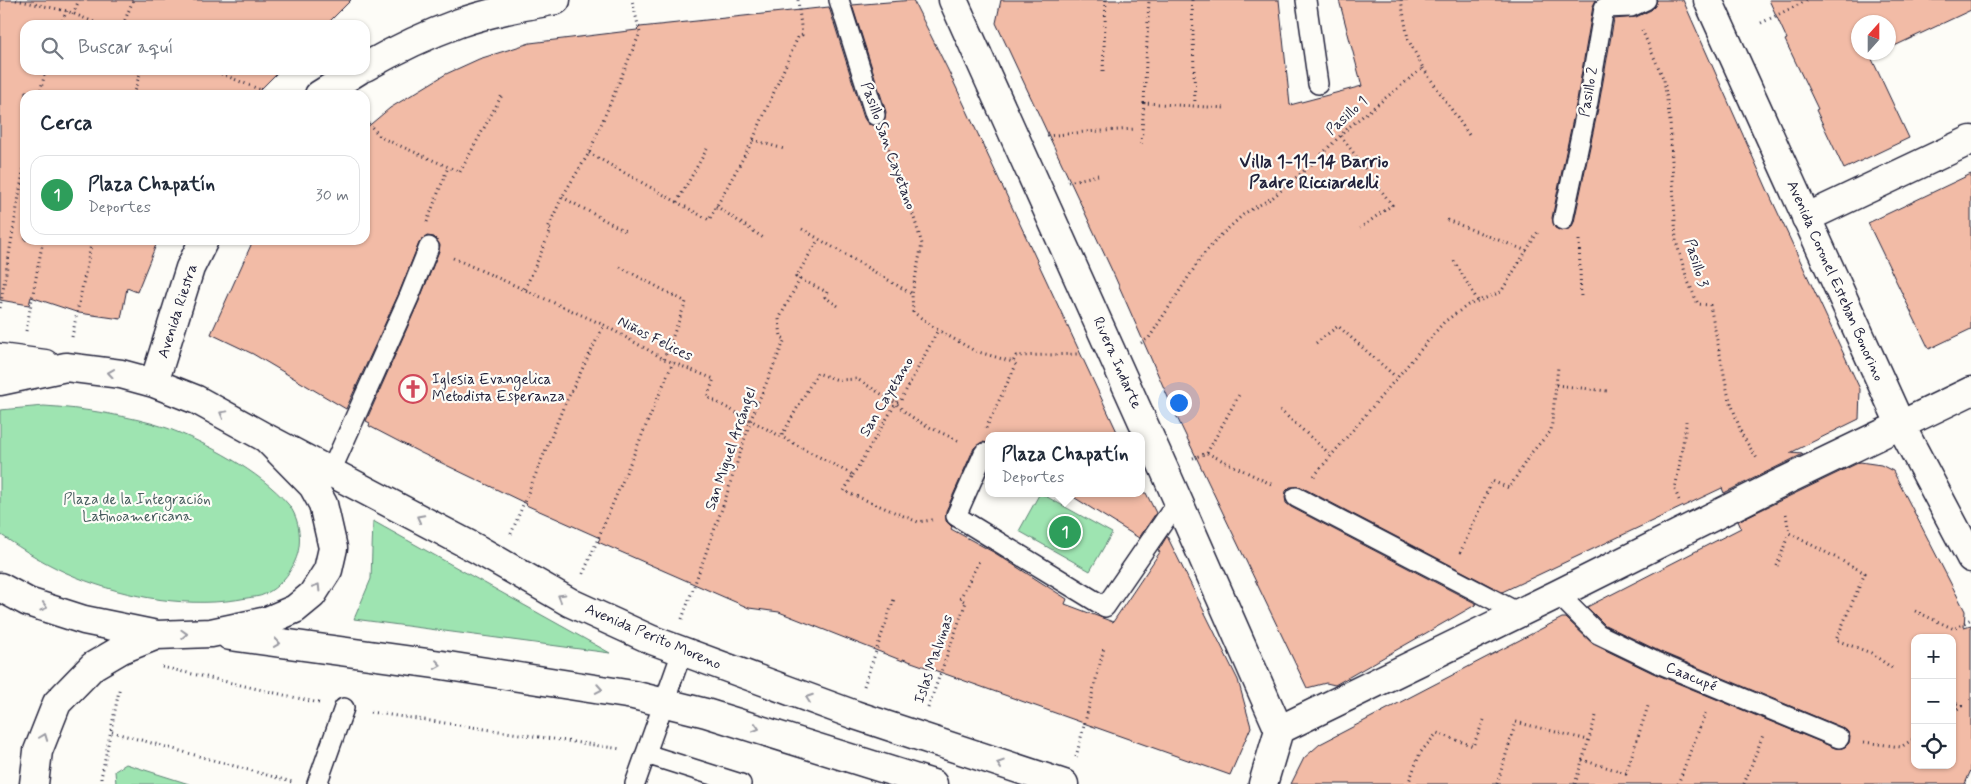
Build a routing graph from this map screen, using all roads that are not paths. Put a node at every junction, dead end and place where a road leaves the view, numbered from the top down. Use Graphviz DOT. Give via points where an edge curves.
graph roads {
  1 [pos="556,0"];
  2 [pos="839,0"];
  3 [pos="954,0"];
  4 [pos="1306,0"];
  5 [pos="1708,0"];
  6 [pos="516,4"];
  7 [pos="1639,4"];
  8 [pos="370,64"];
  9 [pos="352,75"];
  10 [pos="1318,84"];
  11 [pos="327,90"];
  12 [pos="875,115"];
  13 [pos="1971,140"];
  14 [pos="1806,218"];
  15 [pos="1563,220"];
  16 [pos="202,245"];
  17 [pos="429,247"];
  18 [pos="10,359"];
  19 [pos="66,367"];
  20 [pos="0,381"];
  21 [pos="154,383"];
  22 [pos="1971,391"];
  23 [pos="1901,426"];
  24 [pos="266,438"];
  25 [pos="981,452"];
  26 [pos="331,471"];
  27 [pos="1296,497"];
  28 [pos="1178,501"];
  29 [pos="1971,558"];
  30 [pos="0,587"];
  31 [pos="1558,594"];
  32 [pos="1519,613"];
  33 [pos="212,633"];
  34 [pos="157,635"];
  35 [pos="677,650"];
  36 [pos="664,702"];
  37 [pos="344,708"];
  38 [pos="1279,730"];
  39 [pos="1838,738"];
  40 [pos="646,754"];
  41 [pos="1069,775"];
  42 [pos="34,784"];
  43 [pos="316,784"];
  44 [pos="635,784"];
  45 [pos="741,784"];
  46 [pos="933,784"];
  47 [pos="1263,784"];
  1 -- 6 [label="street"];
  2 -- 12 [label="lane, Pasillo San Cayetano"];
  3 -- 28 [label="street, Rivera Indarte"];
  4 -- 10 [label="lane"];
  5 -- 14 [label="street, Avenida Coronel Esteban Bonorino"];
  6 -- 8 [label="street" via="460,22 397,48"];
  7 -- 15 [label="lane, Pasillo 2" via="1604,8"];
  9 -- 11 [label="street"];
  13 -- 14 [label="street"];
  14 -- 23 [label="street, Avenida Coronel Esteban Bonorino"];
  16 -- 21 [label="street, Avenida Riestra" via="190,268"];
  17 -- 26 [label="lane"];
  18 -- 19 [label="street"];
  19 -- 20 [label="street"];
  21 -- 19 [label="street, one-way" via="121,374"];
  24 -- 21 [label="street, one-way" via="197,400"];
  22 -- 23 [label="street"];
  23 -- 29 [label="street, Avenida Coronel Esteban Bonorino"];
  23 -- 31 [label="street"];
  24 -- 26 [label="street, Avenida Perito Moreno"];
  33 -- 24 [label="street, one-way" via="267,621 295,609 312,595 328,570 333,548 323,504 313,486"];
  25 -- 28 [label="lane" via="956,516 1106,607"];
  35 -- 26 [label="street, Avenida Perito Moreno, one-way" via="571,603"];
  27 -- 32 [label="lane"];
  28 -- 38 [label="street, Rivera Indarte"];
  30 -- 34 [label="street, one-way" via="28,602 84,620"];
  31 -- 32 [label="street"];
  31 -- 39 [label="lane, Caacupé" via="1598,634 1715,688"];
  32 -- 38 [label="street"];
  34 -- 33 [label="street, one-way"];
  33 -- 36 [label="street, one-way" via="566,684"];
  42 -- 34 [label="street, one-way" via="38,751 57,703 93,666 122,649"];
  35 -- 36 [label="lane"];
  41 -- 35 [label="street, Avenida Perito Moreno, one-way" via="918,737"];
  36 -- 40 [label="lane"];
  36 -- 46 [label="street, one-way"];
  37 -- 43 [label="lane"];
  38 -- 47 [label="street"];
  40 -- 44 [label="lane"];
  40 -- 45 [label="lane"];
}
